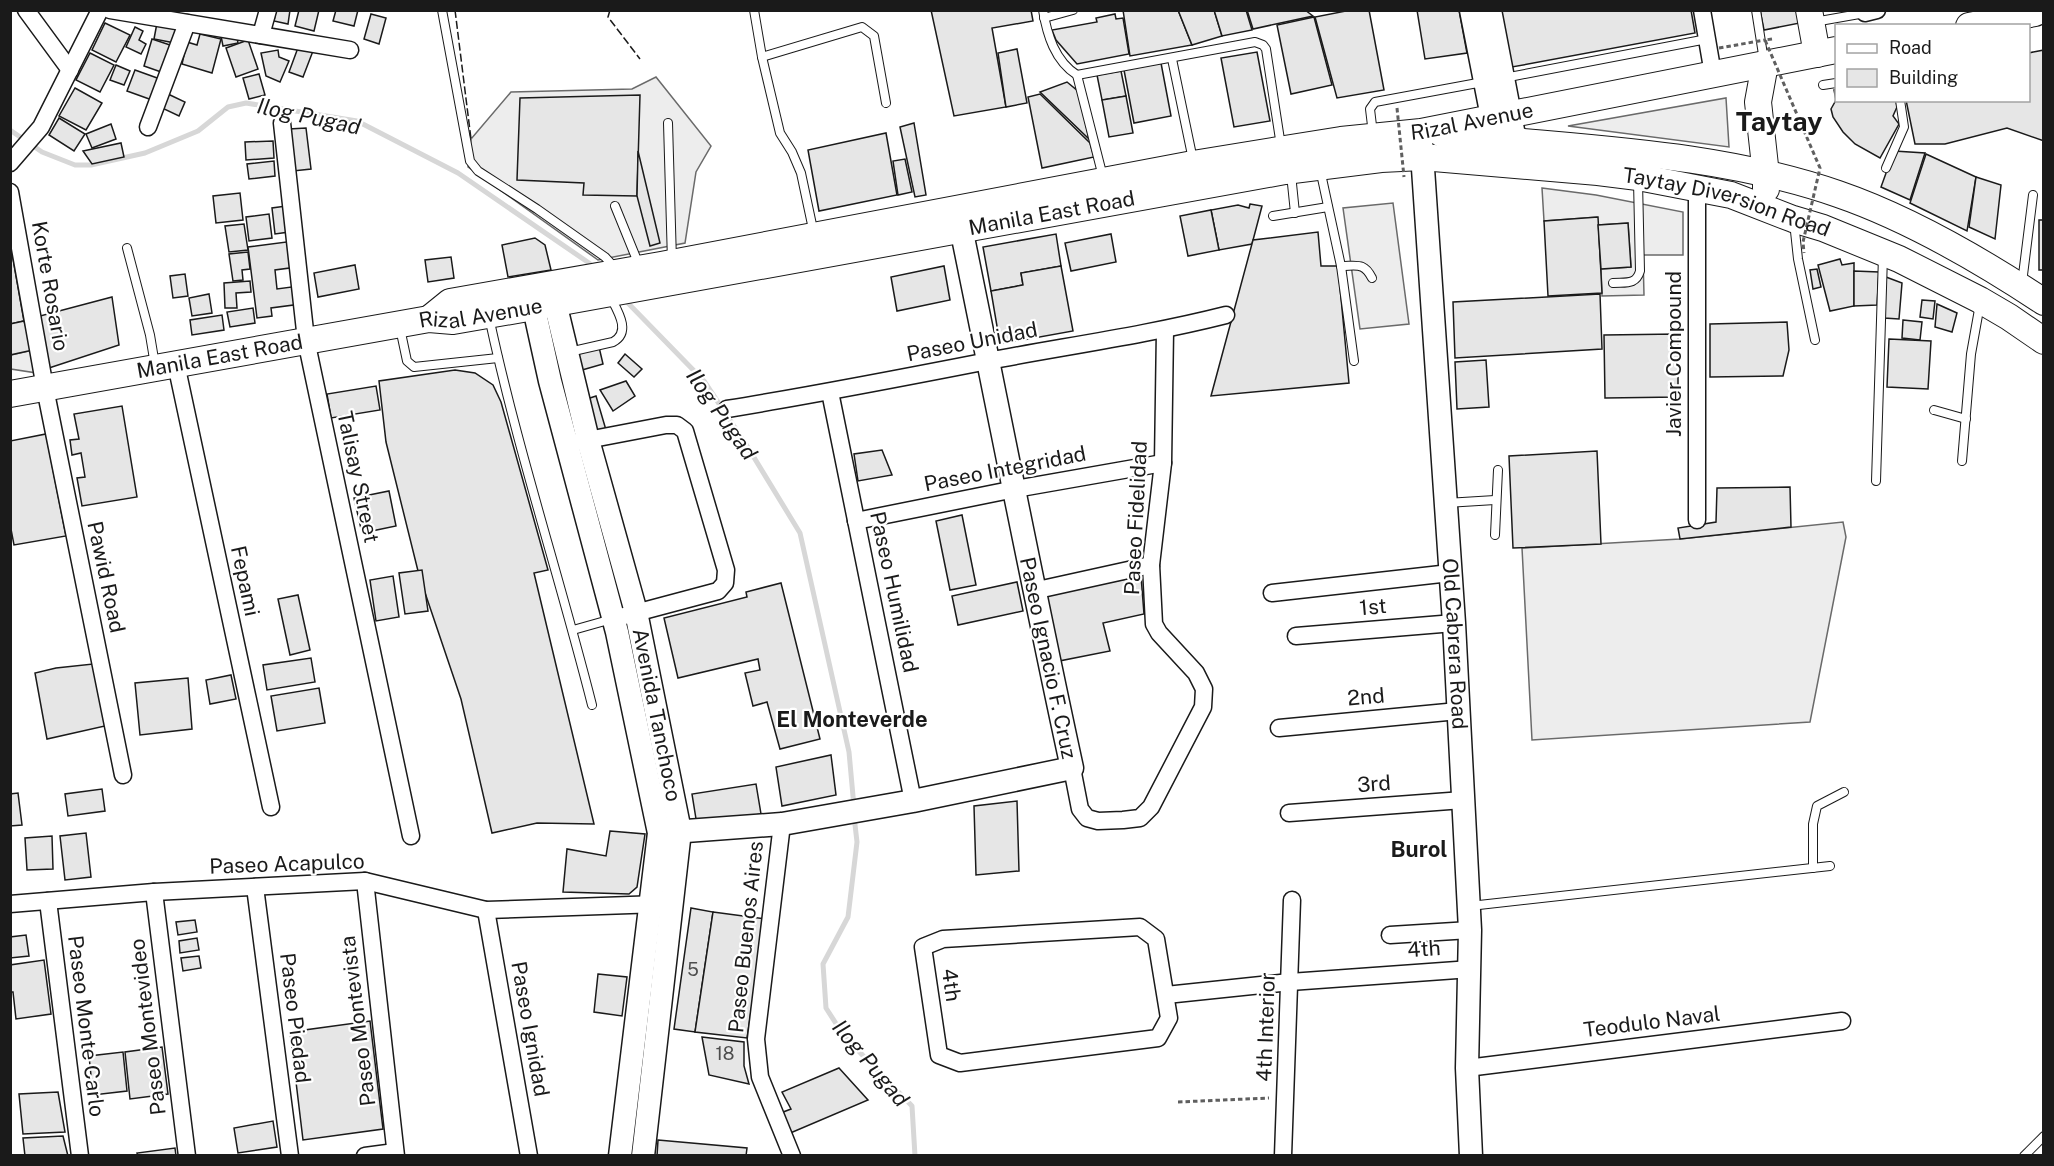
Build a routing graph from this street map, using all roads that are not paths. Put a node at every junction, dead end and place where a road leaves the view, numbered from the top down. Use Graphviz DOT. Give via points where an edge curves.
graph roads {
  1 [pos="26,10"];
  2 [pos="100,10"];
  3 [pos="110,10"];
  4 [pos="268,10"];
  5 [pos="442,10"];
  6 [pos="754,10"];
  7 [pos="1073,10"];
  8 [pos="1471,10"];
  9 [pos="1490,10"];
  10 [pos="1702,10"];
  11 [pos="1756,10"];
  12 [pos="1869,11"];
  13 [pos="2038,12"];
  14 [pos="1043,14"];
  15 [pos="1810,17"];
  16 [pos="187,23"];
  17 [pos="1979,24"];
  18 [pos="261,35"];
  19 [pos="1713,44"];
  20 [pos="350,50"];
  21 [pos="1765,52"];
  22 [pos="1827,52"];
  23 [pos="762,57"];
  24 [pos="1172,59"];
  25 [pos="70,70"];
  26 [pos="1713,74"];
  27 [pos="1077,75"];
  28 [pos="1494,80"];
  29 [pos="1835,82"];
  30 [pos="1822,85"];
  31 [pos="1900,102"];
  32 [pos="886,103"];
  33 [pos="1501,115"];
  34 [pos="282,123"];
  35 [pos="668,123"];
  36 [pos="148,128"];
  37 [pos="1516,143"];
  38 [pos="1422,144"];
  39 [pos="1377,147"];
  40 [pos="1599,161"];
  41 [pos="1286,163"];
  42 [pos="10,164"];
  43 [pos="1193,164"];
  44 [pos="1319,165"];
  45 [pos="1886,168"];
  46 [pos="1766,174"];
  47 [pos="1638,177"];
  48 [pos="1104,180"];
  49 [pos="1697,187"];
  50 [pos="10,192"];
  51 [pos="2033,195"];
  52 [pos="615,206"];
  53 [pos="1328,207"];
  54 [pos="1766,207"];
  55 [pos="1295,213"];
  56 [pos="1273,216"];
  57 [pos="959,218"];
  58 [pos="1793,219"];
  59 [pos="816,246"];
  60 [pos="127,248"];
  61 [pos="1883,252"];
  62 [pos="1341,266"];
  63 [pos="673,272"];
  64 [pos="1372,278"];
  65 [pos="616,281"];
  66 [pos="1613,283"];
  67 [pos="2021,287"];
  68 [pos="542,296"];
  69 [pos="1980,300"];
  70 [pos="2043,302"];
  71 [pos="489,315"];
  72 [pos="1226,315"];
  73 [pos="429,319"];
  74 [pos="399,324"];
  75 [pos="1165,330"];
  76 [pos="306,340"];
  77 [pos="1815,340"];
  78 [pos="2043,341"];
  79 [pos="566,353"];
  80 [pos="498,358"];
  81 [pos="989,361"];
  82 [pos="1354,361"];
  83 [pos="166,366"];
  84 [pos="45,388"];
  85 [pos="830,392"];
  86 [pos="10,394"];
  87 [pos="727,409"];
  88 [pos="1934,410"];
  89 [pos="1966,419"];
  90 [pos="577,442"];
  91 [pos="1962,461"];
  92 [pos="1163,463"];
  93 [pos="1498,470"];
  94 [pos="1876,481"];
  95 [pos="1015,489"];
  96 [pos="1495,500"];
  97 [pos="1446,504"];
  98 [pos="1697,520"];
  99 [pos="856,521"];
  100 [pos="1495,535"];
  101 [pos="1151,565"];
  102 [pos="1450,573"];
  103 [pos="1033,591"];
  104 [pos="1272,593"];
  105 [pos="636,612"];
  106 [pos="613,619"];
  107 [pos="1454,623"];
  108 [pos="573,630"];
  109 [pos="1296,636"];
  110 [pos="592,705"];
  111 [pos="1458,711"];
  112 [pos="1279,728"];
  113 [pos="1072,768"];
  114 [pos="123,775"];
  115 [pos="1844,792"];
  116 [pos="1463,800"];
  117 [pos="913,801"];
  118 [pos="271,807"];
  119 [pos="1289,813"];
  120 [pos="782,824"];
  121 [pos="669,832"];
  122 [pos="411,836"];
  123 [pos="1830,866"];
  124 [pos="1813,868"];
  125 [pos="364,881"];
  126 [pos="255,887"];
  127 [pos="154,892"];
  128 [pos="1292,900"];
  129 [pos="48,902"];
  130 [pos="10,904"];
  131 [pos="660,904"];
  132 [pos="1469,906"];
  133 [pos="486,910"];
  134 [pos="1470,930"];
  135 [pos="1390,935"];
  136 [pos="1471,969"];
  137 [pos="1290,982"];
  138 [pos="1166,995"];
  139 [pos="1842,1021"];
  140 [pos="1467,1068"];
  141 [pos="2043,1136"];
  142 [pos="396,1154"];
  143 [pos="80,1155"];
  144 [pos="187,1155"];
  145 [pos="290,1155"];
  146 [pos="365,1155"];
  147 [pos="529,1155"];
  148 [pos="620,1155"];
  149 [pos="643,1155"];
  150 [pos="792,1155"];
  151 [pos="1283,1155"];
  152 [pos="1471,1155"];
  153 [pos="2024,1155"];
  1 -- 25 [label="street"];
  2 -- 25 [label="street"];
  3 -- 16 [label="street"];
  4 -- 18 [label="street"];
  5 -- 65 [label="lane" via="470,161 478,171 605,257"];
  6 -- 23 [label="lane"];
  7 -- 14 [label="lane"];
  8 -- 28 [label="street"];
  9 -- 28 [label="street"];
  10 -- 19 [label="street"];
  11 -- 21 [label="lane"];
  12 -- 15 [label="lane"];
  13 -- 17 [label="main road"];
  14 -- 27 [label="lane" via="1051,44 1068,69"];
  15 -- 22 [label="main road"];
  16 -- 18 [label="street"];
  16 -- 36 [label="street"];
  18 -- 20 [label="street"];
  19 -- 26 [label="street"];
  19 -- 28 [label="lane"];
  21 -- 22 [label="main road, Rizal Avenue"];
  21 -- 26 [label="main road, Rizal Avenue"];
  21 -- 46 [label="main road" via="1758,102"];
  23 -- 32 [label="lane" via="862,27 874,36"];
  23 -- 59 [label="lane" via="780,133 801,173"];
  24 -- 27 [label="lane"];
  24 -- 41 [label="lane" via="1255,42 1263,45"];
  24 -- 43 [label="lane"];
  25 -- 42 [label="street" via="41,127"];
  26 -- 33 [label="main road, Rizal Avenue"];
  27 -- 48 [label="lane"];
  28 -- 33 [label="street"];
  28 -- 39 [label="lane" via="1375,102 1370,109"];
  29 -- 30 [label="lane"];
  31 -- 45 [label="lane" via="1904,127"];
  33 -- 37 [label="street"];
  33 -- 38 [label="main road, Rizal Avenue"];
  34 -- 76 [label="street, Talisay Street"];
  35 -- 63 [label="lane"];
  37 -- 38 [label="main road, Taytay Diversion Road"];
  37 -- 40 [label="main road, Taytay Diversion Road"];
  38 -- 39 [label="main road, Taytay Diversion Road"];
  38 -- 40 [label="main road, Taytay Diversion Road"];
  38 -- 97 [label="street, Old Cabrera Road"];
  39 -- 41 [label="main road"];
  39 -- 44 [label="main road"];
  40 -- 46 [label="main road, Taytay Diversion Road" via="1739,168"];
  40 -- 47 [label="main road, Taytay Diversion Road"];
  41 -- 43 [label="main road"];
  41 -- 44 [label="main road"];
  41 -- 55 [label="lane"];
  41 -- 57 [label="main road, Manila East Road"];
  43 -- 48 [label="main road"];
  44 -- 53 [label="lane"];
  46 -- 54 [label="main road"];
  46 -- 67 [label="main road, Taytay Diversion Road" via="1871,207 1977,260"];
  47 -- 49 [label="main road, Taytay Diversion Road"];
  47 -- 66 [label="lane" via="1640,271 1633,282"];
  48 -- 57 [label="main road, Manila East Road"];
  49 -- 54 [label="main road, Taytay Diversion Road"];
  49 -- 98 [label="street, Javier Compound"];
  50 -- 84 [label="street, Korte Rosario"];
  51 -- 67 [label="lane"];
  52 -- 65 [label="lane"];
  53 -- 55 [label="lane"];
  53 -- 62 [label="lane"];
  54 -- 58 [label="main road, Taytay Diversion Road"];
  55 -- 56 [label="lane"];
  57 -- 59 [label="main road, Manila East Road"];
  57 -- 81 [label="street, Paseo Ignacio F. Cruz"];
  58 -- 61 [label="main road, Taytay Diversion Road"];
  58 -- 77 [label="lane"];
  59 -- 63 [label="main road, Rizal Avenue"];
  60 -- 83 [label="lane" via="150,335"];
  61 -- 69 [label="main road, Taytay Diversion Road"];
  61 -- 94 [label="lane"];
  62 -- 64 [label="lane" via="1362,266"];
  62 -- 82 [label="lane"];
  63 -- 65 [label="main road, Rizal Avenue"];
  65 -- 68 [label="main road, Rizal Avenue"];
  65 -- 79 [label="lane" via="622,334 619,339"];
  67 -- 70 [label="main road, Taytay Diversion Road"];
  68 -- 71 [label="main road, Rizal Avenue"];
  68 -- 73 [label="main road, Rizal Avenue" via="450,302"];
  68 -- 79 [label="street, Avenida Tanchoco"];
  68 -- 90 [label="street, Avenida Tanchoco"];
  69 -- 78 [label="main road, Taytay Diversion Road"];
  69 -- 89 [label="lane"];
  71 -- 73 [label="main road, Rizal Avenue" via="453,321"];
  71 -- 80 [label="lane"];
  72 -- 75 [label="street, Paseo Unidad"];
  73 -- 74 [label="main road, Manila East Road"];
  74 -- 76 [label="main road, Manila East Road"];
  74 -- 80 [label="lane" via="407,361 414,367"];
  75 -- 81 [label="street, Paseo Unidad"];
  75 -- 92 [label="street, Paseo Fidelidad"];
  76 -- 83 [label="main road, Manila East Road"];
  76 -- 122 [label="street, Talisay Street"];
  79 -- 90 [label="street, Avenida Tanchoco"];
  80 -- 108 [label="lane"];
  81 -- 85 [label="street, Paseo Unidad"];
  81 -- 95 [label="street, Paseo Ignacio F. Cruz"];
  83 -- 84 [label="main road, Manila East Road"];
  83 -- 118 [label="street, Fepami"];
  84 -- 86 [label="main road, Manila East Road"];
  84 -- 114 [label="street, Pawid Road"];
  85 -- 87 [label="street, Paseo Unidad"];
  85 -- 99 [label="street, Paseo Humilidad"];
  88 -- 89 [label="lane"];
  89 -- 91 [label="lane"];
  90 -- 105 [label="street, Avenida Tanchoco"];
  90 -- 105 [label="street" via="666,425 677,425 685,431 726,570 725,583 718,591"];
  90 -- 106 [label="street, Avenida Tanchoco"];
  92 -- 95 [label="street, Paseo Integridad"];
  92 -- 101 [label="street, Paseo Fidelidad"];
  93 -- 96 [label="lane"];
  95 -- 99 [label="street, Paseo Integridad"];
  95 -- 103 [label="street, Paseo Ignacio F. Cruz"];
  96 -- 97 [label="lane"];
  96 -- 100 [label="lane"];
  97 -- 102 [label="street, Old Cabrera Road"];
  99 -- 117 [label="street, Paseo Humilidad"];
  101 -- 103 [label="street"];
  101 -- 113 [label="street, Paseo Fidelidad" via="1154,624 1196,673 1204,689 1203,707 1151,807 1140,818 1086,818 1080,809"];
  102 -- 104 [label="street"];
  102 -- 107 [label="street, Old Cabrera Road"];
  103 -- 113 [label="street, Paseo Ignacio F. Cruz"];
  105 -- 106 [label="street"];
  105 -- 121 [label="street, Avenida Tanchoco"];
  106 -- 108 [label="lane"];
  106 -- 121 [label="street, Avenida Tanchoco"];
  107 -- 109 [label="street, 1st"];
  107 -- 111 [label="street, Old Cabrera Road"];
  108 -- 110 [label="lane"];
  111 -- 112 [label="street, 2nd"];
  111 -- 116 [label="street, Old Cabrera Road"];
  113 -- 117 [label="street, Paseo Ignacio F. Cruz"];
  115 -- 124 [label="lane" via="1817,806"];
  116 -- 119 [label="street, 3rd"];
  116 -- 132 [label="street, Old Cabrera Road"];
  117 -- 120 [label="street, Paseo Ignacio F. Cruz"];
  120 -- 121 [label="street, Paseo Ignacio F. Cruz"];
  120 -- 150 [label="street, Paseo Buenos Aires" via="756,1039 760,1077"];
  121 -- 131 [label="street, Avenida Tanchoco"];
  123 -- 124 [label="lane"];
  124 -- 132 [label="lane"];
  125 -- 126 [label="street, Paseo Acapulco"];
  125 -- 133 [label="street, Paseo Acapulco"];
  125 -- 142 [label="street, Paseo Montevista"];
  126 -- 127 [label="street, Paseo Acapulco"];
  126 -- 145 [label="street, Paseo Piedad"];
  127 -- 129 [label="street, Paseo Acapulco"];
  127 -- 144 [label="street, Paseo Montevideo"];
  128 -- 137 [label="street, 4th Interior"];
  129 -- 130 [label="street, Paseo Acapulco"];
  129 -- 143 [label="street, Paseo Monte Carlo"];
  131 -- 133 [label="street, Paseo Acapulco"];
  131 -- 148 [label="street, Avenida Tanchoco"];
  131 -- 149 [label="street, Avenida Tanchoco"];
  132 -- 134 [label="street, Old Cabrera Road"];
  133 -- 147 [label="street, Paseo Ignidad"];
  134 -- 135 [label="street"];
  134 -- 136 [label="street, Old Cabrera Road"];
  136 -- 137 [label="street, 4th"];
  136 -- 140 [label="street, Old Cabrera Road"];
  137 -- 138 [label="street, 4th"];
  137 -- 151 [label="street, 4th Interior"];
  138 -- 138 [label="street, 4th" via="1155,939 1140,927 942,939 923,947 939,1055 960,1063 1158,1038 1169,1018"];
  139 -- 140 [label="street, Teodulo Naval"];
  140 -- 152 [label="street, Old Cabrera Road"];
  141 -- 153 [label="lane"];
  142 -- 146 [label="street"];
}
